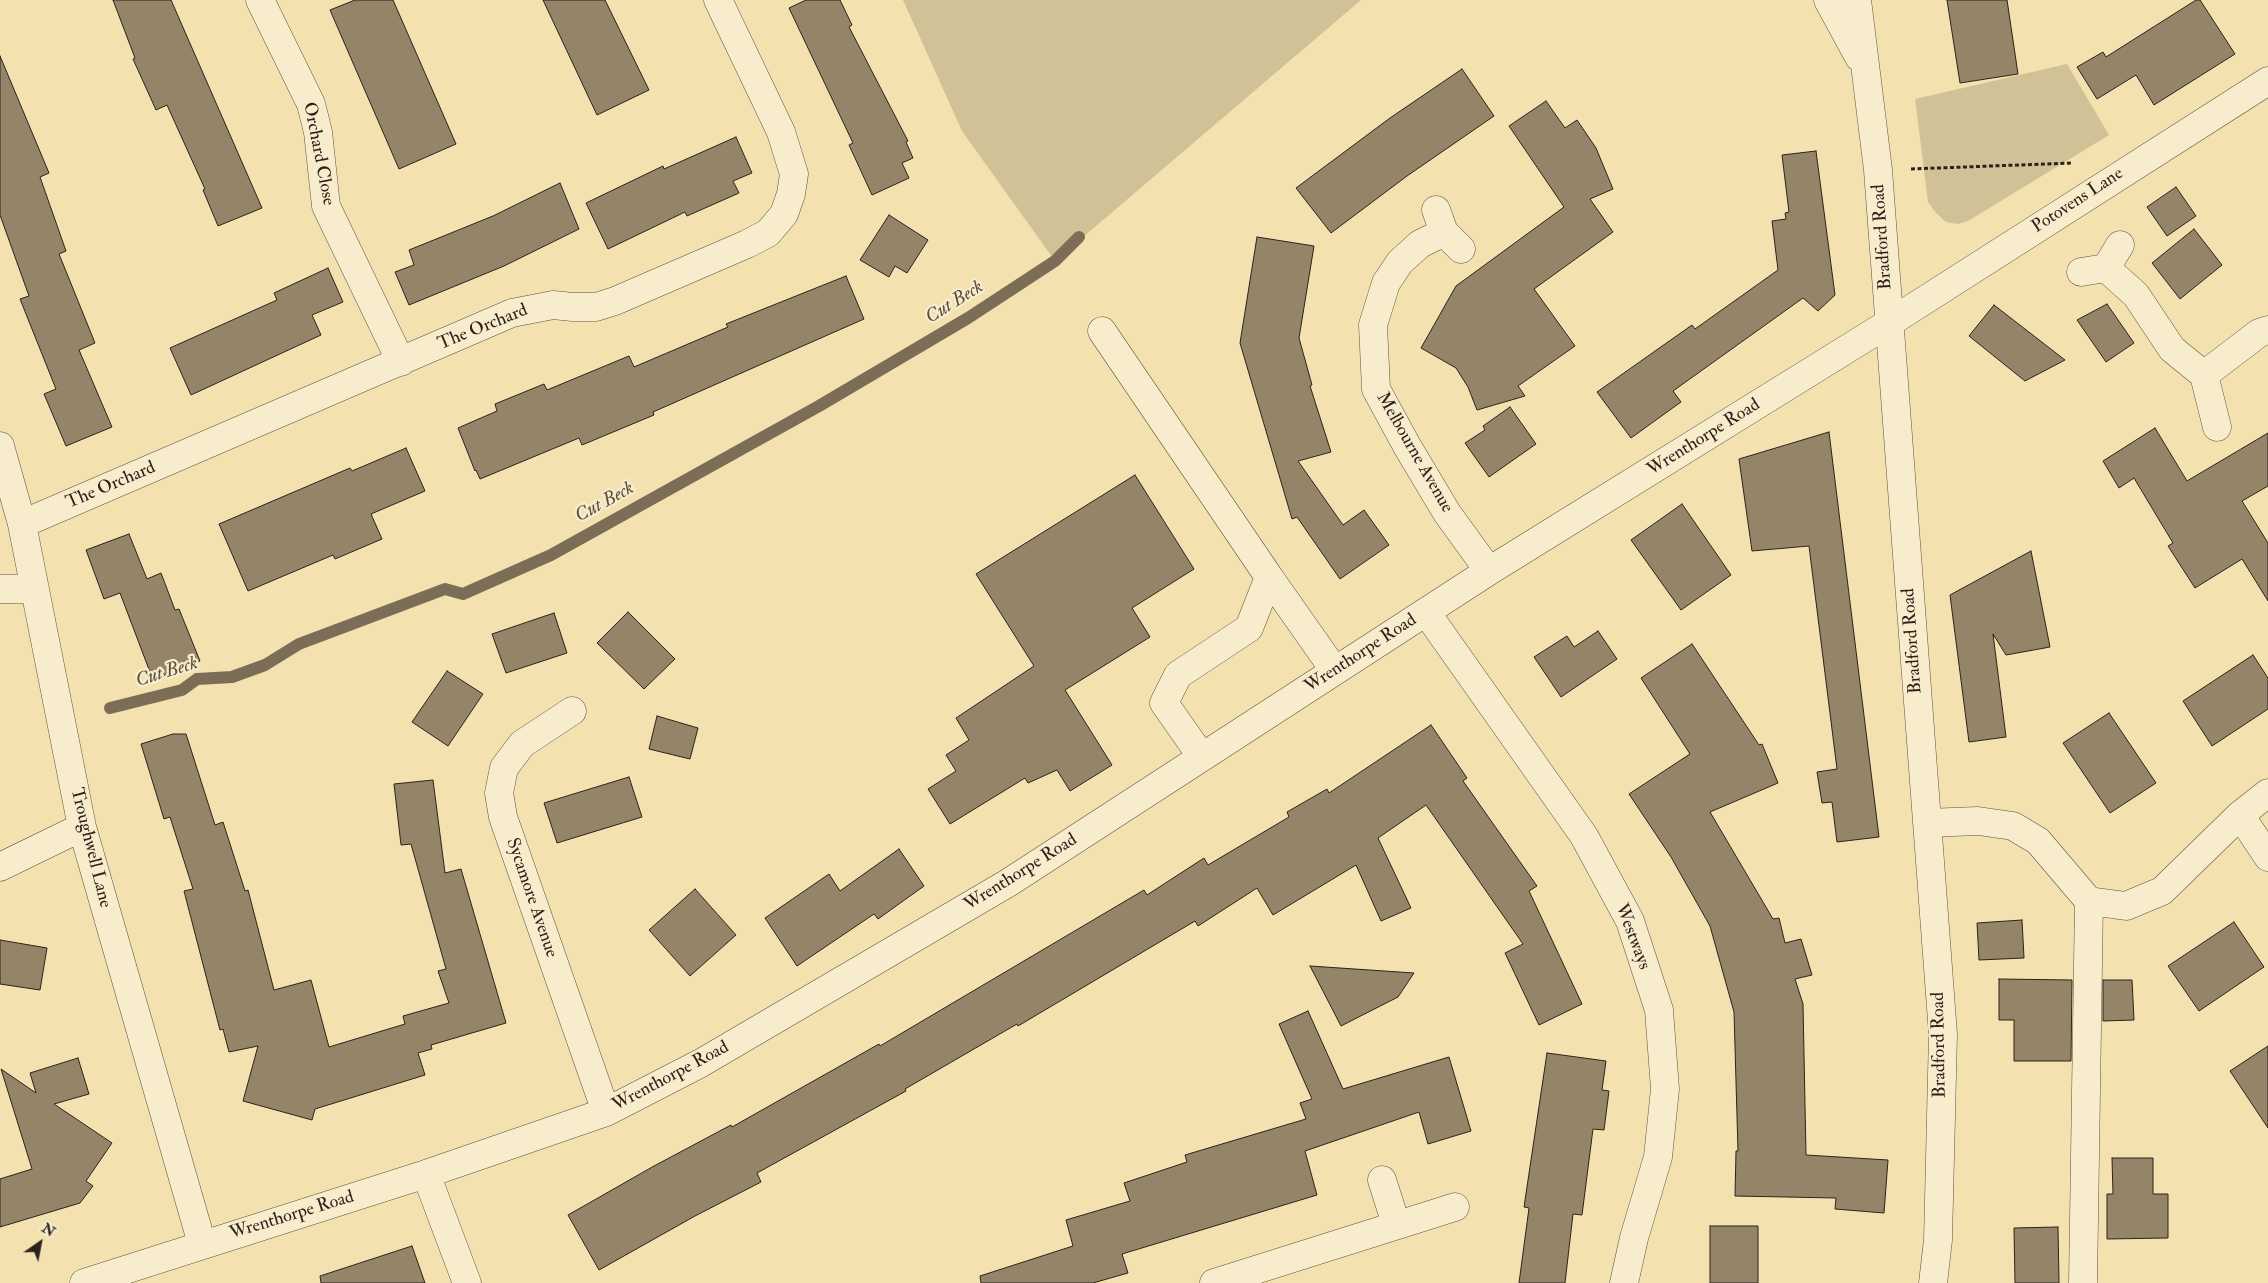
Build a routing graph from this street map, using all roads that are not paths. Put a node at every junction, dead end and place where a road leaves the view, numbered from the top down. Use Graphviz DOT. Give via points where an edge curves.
graph roads {
  1 [pos="260,0"];
  2 [pos="718,0"];
  3 [pos="1828,0"];
  4 [pos="1857,0"];
  5 [pos="1868,73"];
  6 [pos="2268,81"];
  7 [pos="1447,230"];
  8 [pos="2102,262"];
  9 [pos="1889,323"];
  10 [pos="2268,330"];
  11 [pos="1102,332"];
  12 [pos="401,362"];
  13 [pos="2204,375"];
  14 [pos="2217,427"];
  15 [pos="0,446"];
  16 [pos="22,524"];
  17 [pos="1489,571"];
  18 [pos="1269,577"];
  19 [pos="0,589"];
  20 [pos="35,589"];
  21 [pos="1426,612"];
  22 [pos="1334,671"];
  23 [pos="572,711"];
  24 [pos="1202,757"];
  25 [pos="2268,793"];
  26 [pos="2240,815"];
  27 [pos="1926,823"];
  28 [pos="82,827"];
  29 [pos="2268,857"];
  30 [pos="0,867"];
  31 [pos="2089,901"];
  32 [pos="606,1112"];
  33 [pos="426,1174"];
  34 [pos="1382,1180"];
  35 [pos="1455,1207"];
  36 [pos="1396,1224"];
  37 [pos="202,1244"];
  38 [pos="84,1283"];
  39 [pos="467,1283"];
  40 [pos="1214,1283"];
  41 [pos="1624,1283"];
  42 [pos="1933,1283"];
  43 [pos="2083,1283"];
  1 -- 12 [label="street, Orchard Close" via="311,104 318,132 326,206"];
  2 -- 12 [label="street, The Orchard" via="781,132 794,174 784,214 768,233 615,301 596,307 572,308 553,304 512,313"];
  3 -- 5 [label="street"];
  4 -- 5 [label="street, Bradford Road"];
  5 -- 9 [label="street, Bradford Road"];
  6 -- 9 [label="street, Potovens Lane"];
  7 -- 17 [label="street, Melbourne Avenue" via="1420,244 1400,262 1386,283 1372,325 1376,389 1447,513"];
  8 -- 13 [label="street" via="2136,296 2172,349"];
  9 -- 17 [label="street, Wrenthorpe Road"];
  9 -- 27 [label="street, Bradford Road"];
  10 -- 13 [label="street" via="2259,333"];
  11 -- 18 [label="street"];
  12 -- 16 [label="street, The Orchard"];
  13 -- 14 [label="street"];
  15 -- 16 [label="street, Troughwell Lane"];
  16 -- 20 [label="street, Troughwell Lane"];
  17 -- 21 [label="street, Wrenthorpe Road"];
  18 -- 22 [label="street"];
  18 -- 24 [label="street" via="1249,628 1178,674 1164,703"];
  19 -- 20 [label="street"];
  20 -- 28 [label="street, Troughwell Lane"];
  21 -- 22 [label="street, Wrenthorpe Road"];
  21 -- 41 [label="street, Westways" via="1584,836 1630,921 1659,1010 1665,1090 1658,1157"];
  22 -- 24 [label="street, Wrenthorpe Road"];
  23 -- 32 [label="street, Sycamore Avenue" via="522,744 504,768 499,794 503,817"];
  24 -- 32 [label="street, Wrenthorpe Road" via="1008,883 700,1063"];
  25 -- 26 [label="street"];
  26 -- 29 [label="street"];
  26 -- 31 [label="street" via="2162,891 2126,906"];
  27 -- 31 [label="street" via="1978,820 2013,826 2038,841"];
  27 -- 42 [label="street, Bradford Road" via="1943,1034 1938,1240"];
  28 -- 30 [label="street"];
  28 -- 37 [label="street, Troughwell Lane"];
  31 -- 43 [label="street"];
  32 -- 33 [label="street, Wrenthorpe Road"];
  33 -- 37 [label="street, Wrenthorpe Road"];
  33 -- 39 [label="street"];
  34 -- 36 [label="street"];
  35 -- 36 [label="street"];
  36 -- 40 [label="street"];
  37 -- 38 [label="street, Wrenthorpe Road"];
}
